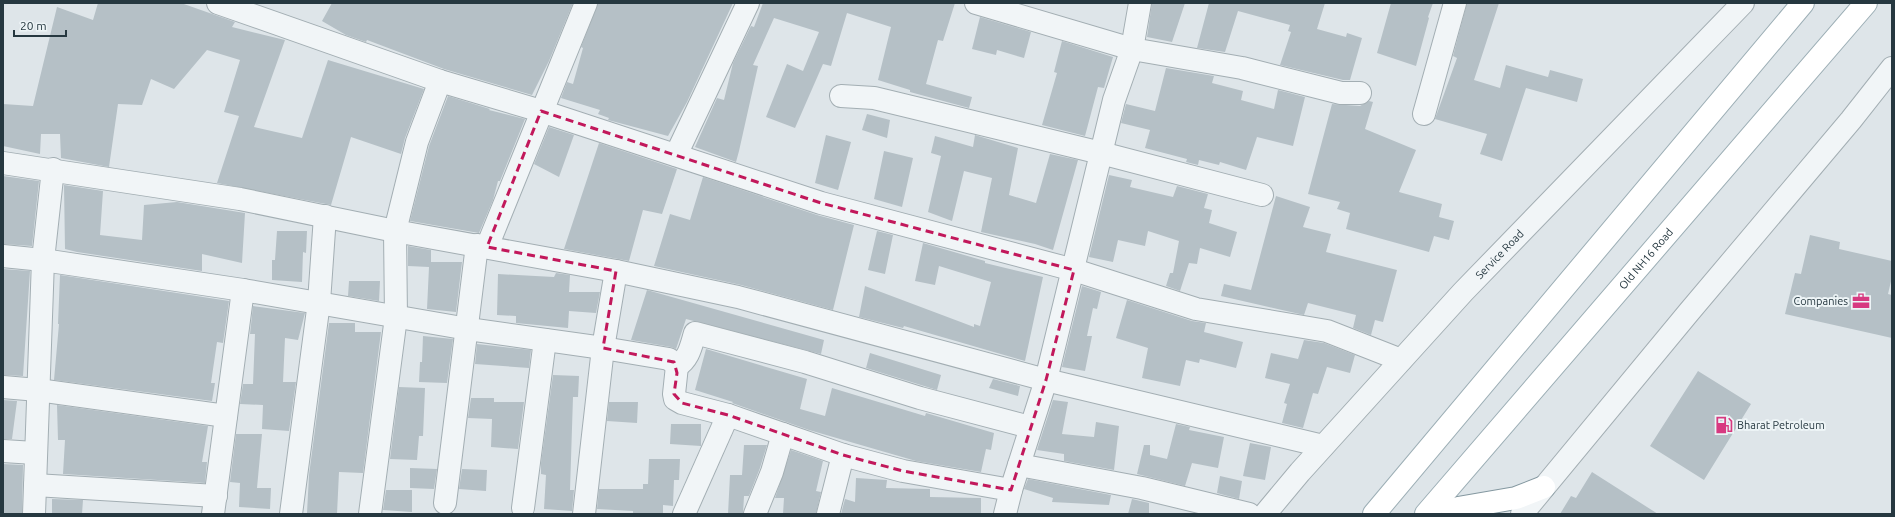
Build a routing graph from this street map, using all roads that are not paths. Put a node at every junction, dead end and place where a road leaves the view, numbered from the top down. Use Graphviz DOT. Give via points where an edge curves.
graph roads {
  1 [pos="218,3"];
  2 [pos="586,3"];
  3 [pos="748,3"];
  4 [pos="976,3"];
  5 [pos="1140,3"];
  6 [pos="1455,3"];
  7 [pos="1743,3"];
  8 [pos="1803,3"];
  9 [pos="1866,3"];
  10 [pos="1132,49"];
  11 [pos="1892,68"];
  12 [pos="440,81"];
  13 [pos="1360,93"];
  14 [pos="841,96"];
  15 [pos="541,111"];
  16 [pos="1424,114"];
  17 [pos="1101,153"];
  18 [pos="676,155"];
  19 [pos="3,163"];
  20 [pos="53,170"];
  21 [pos="1262,196"];
  22 [pos="325,216"];
  23 [pos="395,231"];
  24 [pos="482,246"];
  25 [pos="3,256"];
  26 [pos="43,260"];
  27 [pos="1074,270"];
  28 [pos="616,271"];
  29 [pos="243,290"];
  30 [pos="319,302"];
  31 [pos="396,317"];
  32 [pos="468,329"];
  33 [pos="545,340"];
  34 [pos="603,348"];
  35 [pos="1401,360"];
  36 [pos="678,366"];
  37 [pos="1046,380"];
  38 [pos="3,387"];
  39 [pos="38,390"];
  40 [pos="728,415"];
  41 [pos="226,416"];
  42 [pos="1030,427"];
  43 [pos="783,434"];
  44 [pos="1323,446"];
  45 [pos="3,451"];
  46 [pos="36,453"];
  47 [pos="843,455"];
  48 [pos="1019,465"];
  49 [pos="35,485"];
  50 [pos="1544,487"];
  51 [pos="1011,490"];
  52 [pos="445,503"];
  53 [pos="215,505"];
  54 [pos="1180,506"];
  55 [pos="523,508"];
  56 [pos="34,514"];
  57 [pos="291,514"];
  58 [pos="370,514"];
  59 [pos="584,514"];
  60 [pos="684,514"];
  61 [pos="755,514"];
  62 [pos="828,514"];
  63 [pos="1005,514"];
  64 [pos="1250,514"];
  65 [pos="1265,514"];
  66 [pos="1374,514"];
  67 [pos="1426,514"];
  68 [pos="1452,514"];
  69 [pos="1522,514"];
  1 -- 12 [label="street"];
  2 -- 15 [label="street"];
  3 -- 18 [label="street"];
  4 -- 10 [label="street"];
  5 -- 10 [label="street"];
  6 -- 16 [label="street"];
  7 -- 35 [label="street, Service Road" via="1463,292"];
  8 -- 66 [label="main road"];
  9 -- 67 [label="main road, Old NH16 Road"];
  10 -- 13 [label="street" via="1242,68 1341,93"];
  10 -- 17 [label="street" via="1114,100"];
  11 -- 50 [label="street"];
  12 -- 15 [label="street"];
  12 -- 23 [label="street" via="417,142"];
  14 -- 17 [label="street" via="874,98"];
  15 -- 18 [label="street"];
  15 -- 24 [label="street"];
  17 -- 21 [label="street"];
  17 -- 27 [label="street"];
  18 -- 27 [label="street" via="821,204 1025,250"];
  19 -- 20 [label="street"];
  20 -- 22 [label="street"];
  20 -- 26 [label="street"];
  22 -- 23 [label="street"];
  22 -- 30 [label="street"];
  23 -- 24 [label="street"];
  23 -- 31 [label="street"];
  24 -- 28 [label="street"];
  24 -- 32 [label="street"];
  25 -- 26 [label="street"];
  26 -- 29 [label="street"];
  26 -- 39 [label="street"];
  27 -- 35 [label="street" via="1196,308 1328,330"];
  27 -- 37 [label="street"];
  28 -- 34 [label="street"];
  28 -- 37 [label="street" via="738,297"];
  29 -- 30 [label="street"];
  29 -- 41 [label="street"];
  30 -- 31 [label="street"];
  30 -- 57 [label="street"];
  31 -- 32 [label="street"];
  31 -- 58 [label="street"];
  32 -- 33 [label="street"];
  32 -- 52 [label="street"];
  33 -- 34 [label="street"];
  33 -- 55 [label="street"];
  34 -- 36 [label="street" via="669,359"];
  34 -- 59 [label="street"];
  35 -- 44 [label="street, Service Road"];
  36 -- 40 [label="street" via="675,399"];
  36 -- 42 [label="street" via="685,361 695,333"];
  37 -- 42 [label="street"];
  37 -- 44 [label="street"];
  38 -- 39 [label="street"];
  39 -- 41 [label="street"];
  39 -- 46 [label="street"];
  40 -- 43 [label="street"];
  40 -- 60 [label="street"];
  41 -- 53 [label="street"];
  42 -- 48 [label="street"];
  43 -- 47 [label="street"];
  43 -- 61 [label="street" via="772,472"];
  44 -- 65 [label="street, Service Road"];
  45 -- 46 [label="street"];
  46 -- 49 [label="street"];
  47 -- 51 [label="street" via="903,471"];
  47 -- 62 [label="street"];
  48 -- 51 [label="street"];
  48 -- 54 [label="street" via="1142,488"];
  49 -- 53 [label="street"];
  49 -- 56 [label="street"];
  50 -- 68 [label="main road" via="1516,498 1458,508"];
  50 -- 69 [label="street"];
  51 -- 63 [label="street"];
  54 -- 64 [label="street"];
}
